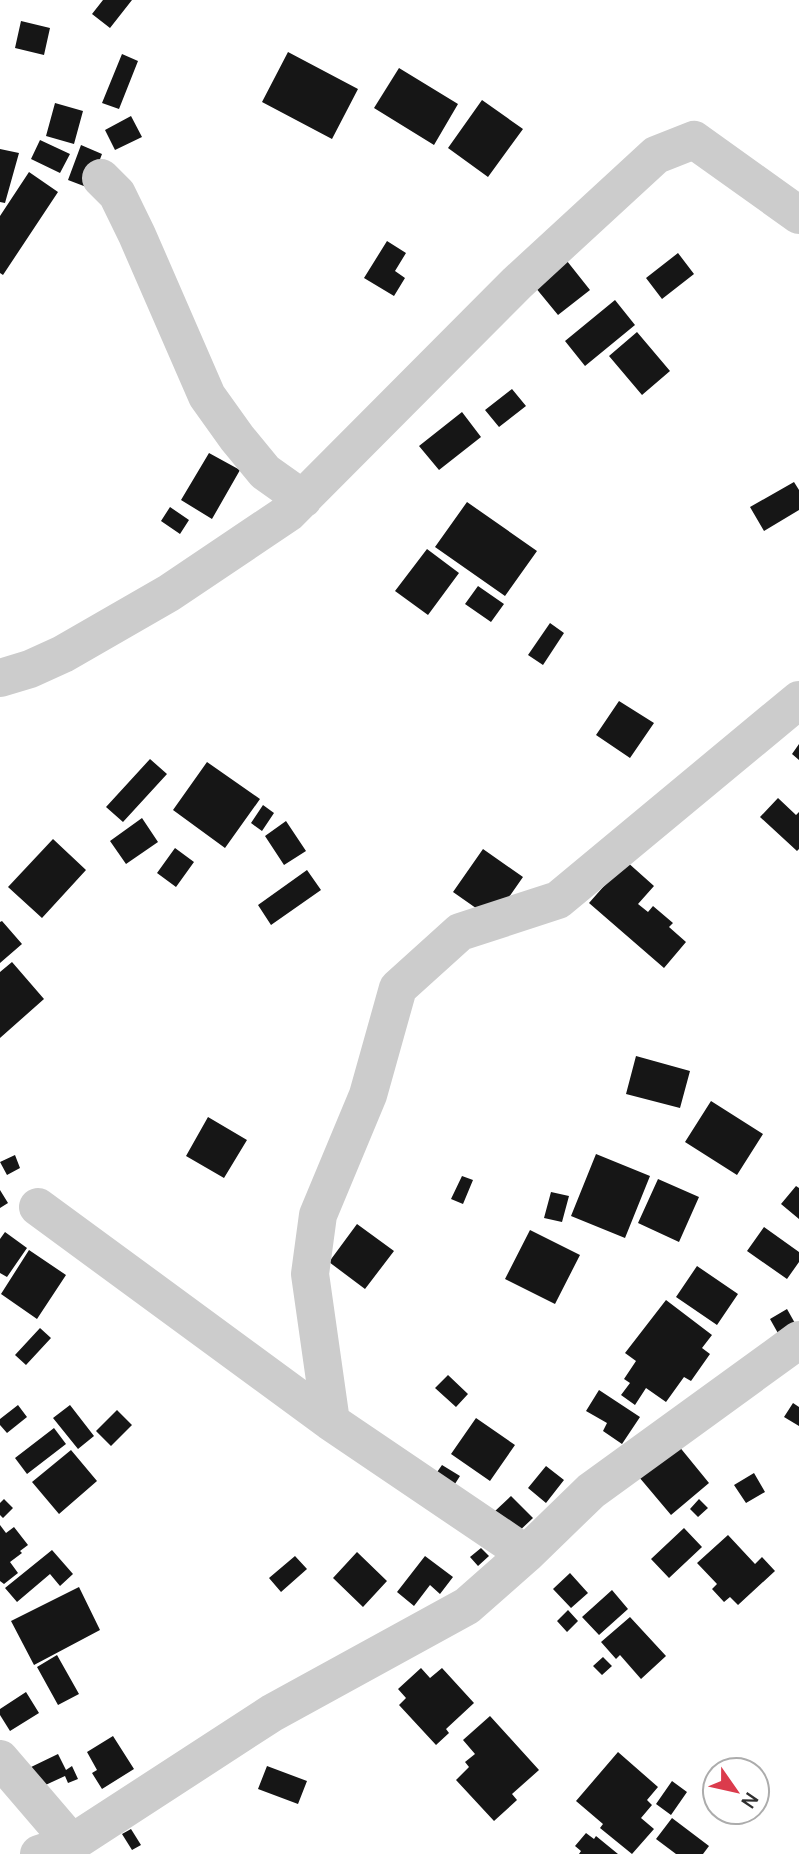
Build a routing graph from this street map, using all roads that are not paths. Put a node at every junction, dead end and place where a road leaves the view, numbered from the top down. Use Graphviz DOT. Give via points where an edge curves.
graph roads {
  1 [pos="101,178"];
  2 [pos="799,215"];
  3 [pos="303,499"];
  4 [pos="0,678"];
  5 [pos="799,700"];
  6 [pos="38,1208"];
  7 [pos="799,1340"];
  8 [pos="331,1422"];
  9 [pos="526,1554"];
  10 [pos="0,1759"];
  11 [pos="55,1849"];
  1 -- 3 [label="street" via="117,194 137,235 207,396 265,472"];
  2 -- 3 [label="street" via="694,140 656,155 517,283"];
  3 -- 4 [label="street" via="169,593 63,654"];
  5 -- 8 [label="street" via="558,900 460,932 398,988 368,1095 318,1214 310,1274"];
  6 -- 8 [label="street"];
  7 -- 9 [label="street" via="591,1491"];
  8 -- 9 [label="street"];
  9 -- 11 [label="street" via="467,1606 272,1713"];
  10 -- 11 [label="street"];
}
